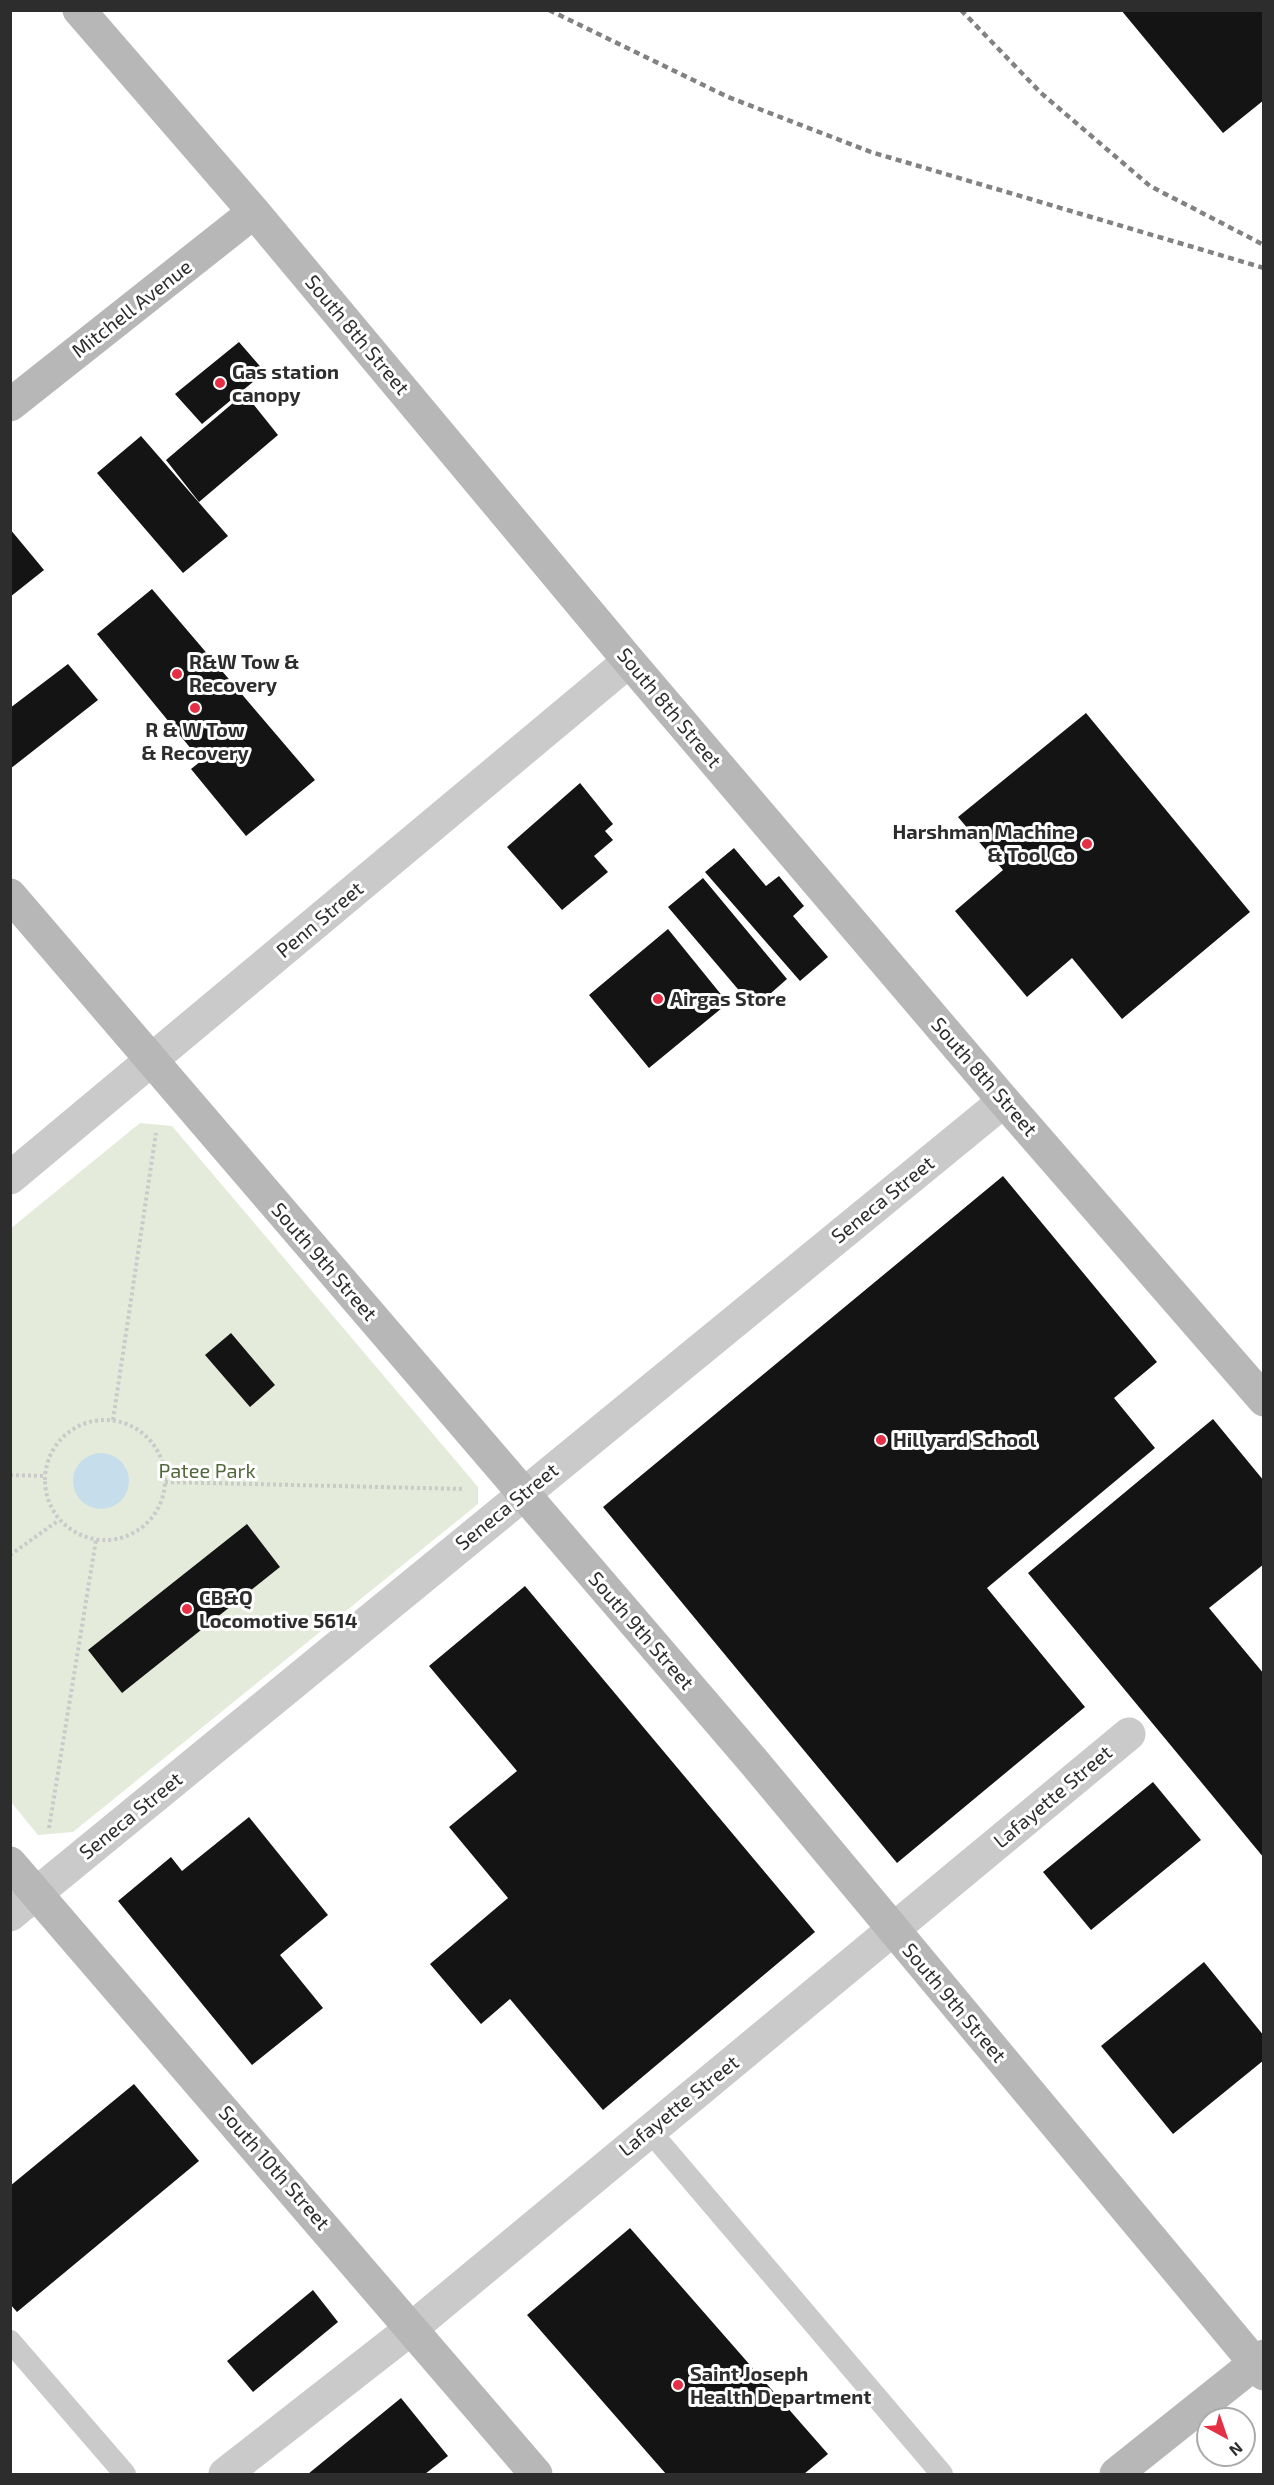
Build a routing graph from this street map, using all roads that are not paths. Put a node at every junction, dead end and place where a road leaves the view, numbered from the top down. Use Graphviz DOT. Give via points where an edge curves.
graph roads {
  1 [pos="79,10"];
  2 [pos="254,213"];
  3 [pos="10,405"];
  4 [pos="629,661"];
  5 [pos="10,895"];
  6 [pos="151,1061"];
  7 [pos="1004,1101"];
  8 [pos="10,1178"];
  9 [pos="1263,1400"];
  10 [pos="523,1494"];
  11 [pos="1128,1734"];
  12 [pos="10,1863"];
  13 [pos="36,1894"];
  14 [pos="10,1915"];
  15 [pos="894,1930"];
  16 [pos="649,2130"];
  17 [pos="412,2328"];
  18 [pos="10,2341"];
  19 [pos="1261,2364"];
  20 [pos="125,2475"];
  21 [pos="225,2475"];
  22 [pos="536,2475"];
  23 [pos="942,2475"];
  24 [pos="1116,2475"];
  1 -- 2 [label="main road, South 8th Street"];
  2 -- 3 [label="main road, Mitchell Avenue"];
  2 -- 4 [label="main road, South 8th Street"];
  4 -- 6 [label="street, Penn Street"];
  4 -- 7 [label="main road, South 8th Street"];
  5 -- 6 [label="main road, South 9th Street"];
  6 -- 8 [label="street, Penn Street"];
  6 -- 10 [label="main road, South 9th Street"];
  7 -- 9 [label="main road, South 8th Street"];
  7 -- 10 [label="street, Seneca Street"];
  10 -- 13 [label="street, Seneca Street"];
  10 -- 15 [label="main road, South 9th Street"];
  11 -- 15 [label="street, Lafayette Street"];
  12 -- 13 [label="main road, South 10th Street"];
  13 -- 14 [label="street, Seneca Street"];
  13 -- 17 [label="main road, South 10th Street"];
  15 -- 16 [label="street, Lafayette Street"];
  15 -- 19 [label="main road, South 9th Street"];
  16 -- 17 [label="street, Lafayette Street"];
  16 -- 23 [label="lane"];
  17 -- 21 [label="street, Lafayette Street"];
  17 -- 22 [label="main road, South 10th Street"];
  18 -- 20 [label="lane"];
  19 -- 24 [label="main road"];
}
